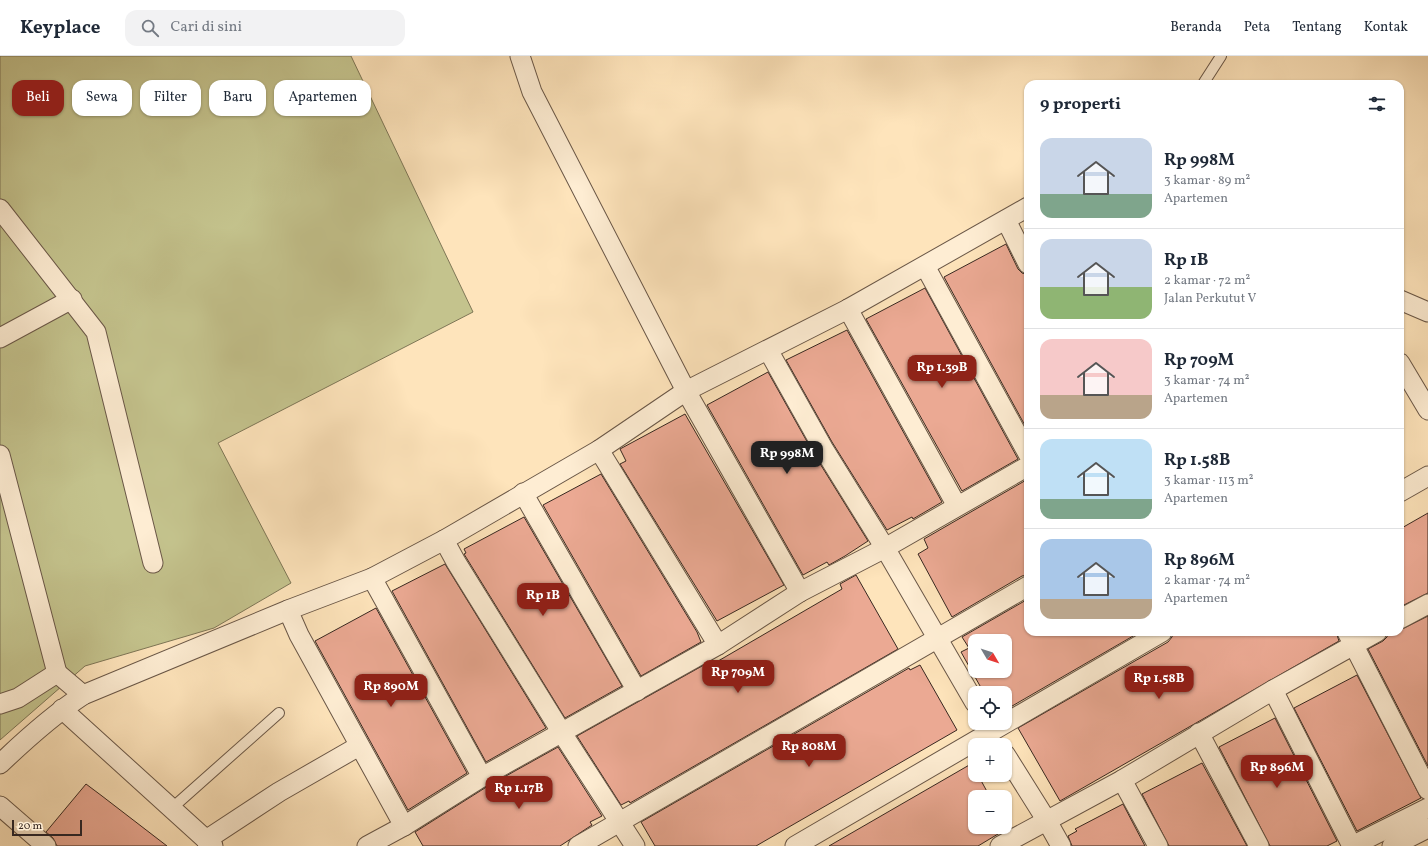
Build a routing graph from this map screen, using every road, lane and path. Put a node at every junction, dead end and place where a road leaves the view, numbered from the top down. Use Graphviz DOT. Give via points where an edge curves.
graph roads {
  1 [pos="520,56"];
  2 [pos="1222,56"];
  3 [pos="1207,80"];
  4 [pos="1024,209"];
  5 [pos="0,210"];
  6 [pos="1006,220"];
  7 [pos="1024,256"];
  8 [pos="925,266"];
  9 [pos="72,299"];
  10 [pos="1404,302"];
  11 [pos="848,309"];
  12 [pos="1428,312"];
  13 [pos="0,338"];
  14 [pos="768,350"];
  15 [pos="1404,370"];
  16 [pos="686,391"];
  17 [pos="1428,410"];
  18 [pos="1024,447"];
  19 [pos="599,450"];
  20 [pos="0,455"];
  21 [pos="1024,468"];
  22 [pos="1428,476"];
  23 [pos="1404,490"];
  24 [pos="523,494"];
  25 [pos="957,506"];
  26 [pos="444,540"];
  27 [pos="885,548"];
  28 [pos="153,563"];
  29 [pos="372,578"];
  30 [pos="1024,588"];
  31 [pos="800,592"];
  32 [pos="1428,604"];
  33 [pos="288,610"];
  34 [pos="1404,617"];
  35 [pos="1155,636"];
  36 [pos="1351,638"];
  37 [pos="939,639"];
  38 [pos="718,645"];
  39 [pos="57,673"];
  40 [pos="1273,690"];
  41 [pos="636,691"];
  42 [pos="968,691"];
  43 [pos="83,695"];
  44 [pos="0,704"];
  45 [pos="62,709"];
  46 [pos="279,713"];
  47 [pos="562,733"];
  48 [pos="992,733"];
  49 [pos="1199,733"];
  50 [pos="359,746"];
  51 [pos="0,764"];
  52 [pos="1012,765"];
  53 [pos="482,777"];
  54 [pos="1122,780"];
  55 [pos="1428,790"];
  56 [pos="0,806"];
  57 [pos="1428,808"];
  58 [pos="171,809"];
  59 [pos="1047,821"];
  60 [pos="621,822"];
  61 [pos="404,826"];
  62 [pos="1428,828"];
  63 [pos="209,843"];
  64 [pos="46,846"];
  65 [pos="367,846"];
  66 [pos="578,846"];
  67 [pos="635,846"];
  68 [pos="795,846"];
  69 [pos="1000,846"];
  70 [pos="1061,846"];
  71 [pos="1158,846"];
  72 [pos="1260,846"];
  73 [pos="1352,846"];
  74 [pos="1392,846"];
  1 -- 16 [label="street" via="535,99"];
  2 -- 3 [label="lane"];
  4 -- 6 [label="street"];
  5 -- 9 [label="street"];
  6 -- 7 [label="street"];
  6 -- 8 [label="street"];
  8 -- 11 [label="street"];
  8 -- 18 [label="street"];
  9 -- 13 [label="street"];
  9 -- 28 [label="street" via="96,332"];
  10 -- 12 [label="street"];
  11 -- 14 [label="street"];
  11 -- 25 [label="street"];
  14 -- 16 [label="street"];
  14 -- 27 [label="street"];
  15 -- 17 [label="street"];
  16 -- 19 [label="street"];
  16 -- 31 [label="street"];
  19 -- 24 [label="street"];
  19 -- 38 [label="street"];
  20 -- 39 [label="street"];
  21 -- 25 [label="street"];
  22 -- 23 [label="street"];
  24 -- 26 [label="street"];
  24 -- 41 [label="street"];
  25 -- 27 [label="street"];
  26 -- 29 [label="street"];
  26 -- 47 [label="street"];
  27 -- 31 [label="street"];
  27 -- 37 [label="street"];
  29 -- 33 [label="street"];
  29 -- 53 [label="street"];
  30 -- 37 [label="street"];
  31 -- 38 [label="street"];
  32 -- 34 [label="street"];
  33 -- 43 [label="street"];
  33 -- 50 [label="street" via="299,636"];
  35 -- 48 [label="street"];
  36 -- 40 [label="street"];
  36 -- 55 [label="street"];
  37 -- 42 [label="street"];
  37 -- 60 [label="street"];
  38 -- 41 [label="street"];
  39 -- 43 [label="street"];
  39 -- 44 [label="street" via="18,698"];
  40 -- 49 [label="street"];
  40 -- 73 [label="street"];
  41 -- 47 [label="street"];
  43 -- 45 [label="street"];
  45 -- 51 [label="street"];
  45 -- 58 [label="street"];
  46 -- 58 [label="lane"];
  47 -- 53 [label="street"];
  47 -- 60 [label="street"];
  48 -- 68 [label="street"];
  49 -- 54 [label="street"];
  49 -- 72 [label="street"];
  50 -- 61 [label="street"];
  50 -- 63 [label="street" via="279,792"];
  52 -- 59 [label="street"];
  53 -- 61 [label="street"];
  54 -- 59 [label="street"];
  54 -- 71 [label="street"];
  56 -- 64 [label="street"];
  57 -- 73 [label="street"];
  58 -- 63 [label="street"];
  59 -- 69 [label="street"];
  59 -- 70 [label="street"];
  60 -- 66 [label="street"];
  60 -- 67 [label="street"];
  61 -- 65 [label="street"];
  62 -- 74 [label="street"];
}
